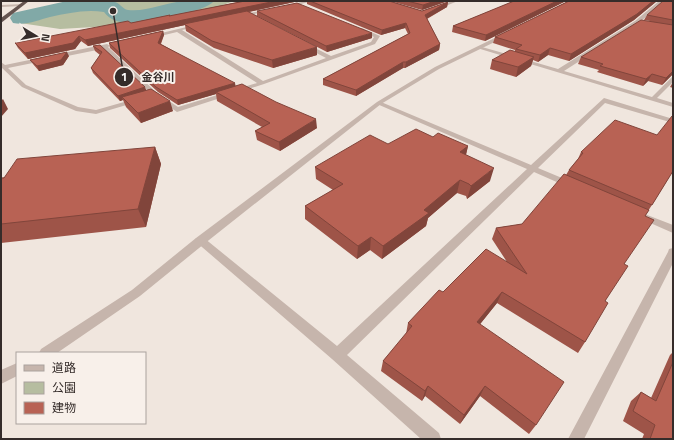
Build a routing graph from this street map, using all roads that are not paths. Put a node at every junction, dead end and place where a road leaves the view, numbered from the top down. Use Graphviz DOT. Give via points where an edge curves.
graph roads {
  1 [pos="27,1"];
  2 [pos="312,1"];
  3 [pos="456,1"];
  4 [pos="662,1"];
  5 [pos="297,4"];
  6 [pos="22,5"];
  7 [pos="1,6"];
  8 [pos="283,7"];
  9 [pos="304,7"];
  10 [pos="276,8"];
  11 [pos="429,11"];
  12 [pos="247,14"];
  13 [pos="232,18"];
  14 [pos="254,18"];
  15 [pos="1,21"];
  16 [pos="637,22"];
  17 [pos="209,23"];
  18 [pos="644,23"];
  19 [pos="355,27"];
  20 [pos="178,30"];
  21 [pos="516,30"];
  22 [pos="148,37"];
  23 [pos="302,44"];
  24 [pos="112,45"];
  25 [pos="104,46"];
  26 [pos="480,48"];
  27 [pos="330,58"];
  28 [pos="3,66"];
  29 [pos="559,71"];
  30 [pos="673,78"];
  31 [pos="262,83"];
  32 [pos="149,96"];
  33 [pos="653,99"];
  34 [pos="379,103"];
  35 [pos="673,105"];
  36 [pos="673,121"];
  37 [pos="533,168"];
  38 [pos="582,190"];
  39 [pos="631,211"];
  40 [pos="673,229"];
  41 [pos="200,240"];
  42 [pos="673,252"];
  43 [pos="47,352"];
  44 [pos="336,355"];
  45 [pos="16,370"];
  46 [pos="1,377"];
  47 [pos="433,439"];
  48 [pos="576,439"];
  1 -- 6 [label="highway"];
  2 -- 5 [label="street"];
  3 -- 11 [label="street"];
  4 -- 16 [label="street"];
  5 -- 8 [label="street"];
  5 -- 9 [label="street"];
  6 -- 7 [label="street"];
  6 -- 15 [label="highway"];
  10 -- 12 [label="street"];
  12 -- 13 [label="street"];
  12 -- 14 [label="street"];
  16 -- 18 [label="street"];
  16 -- 29 [label="street"];
  17 -- 20 [label="street"];
  19 -- 27 [label="street" via="377,36 373,43"];
  20 -- 22 [label="street"];
  20 -- 31 [label="street"];
  21 -- 26 [label="street"];
  23 -- 27 [label="street"];
  24 -- 25 [label="street"];
  25 -- 28 [label="street"];
  25 -- 32 [label="street"];
  26 -- 29 [label="street"];
  26 -- 34 [label="street" via="437,68"];
  27 -- 31 [label="street"];
  28 -- 32 [label="street" via="24,86 76,109 96,112"];
  29 -- 33 [label="street"];
  30 -- 33 [label="street"];
  31 -- 32 [label="street" via="177,110"];
  33 -- 35 [label="street"];
  34 -- 37 [label="street"];
  34 -- 41 [label="street"];
  36 -- 37 [label="street" via="604,100"];
  37 -- 38 [label="street"];
  37 -- 44 [label="street"];
  39 -- 40 [label="street"];
  41 -- 43 [label="street" via="136,292"];
  41 -- 44 [label="street"];
  42 -- 48 [label="street"];
  44 -- 47 [label="street"];
  45 -- 46 [label="street"];
}
